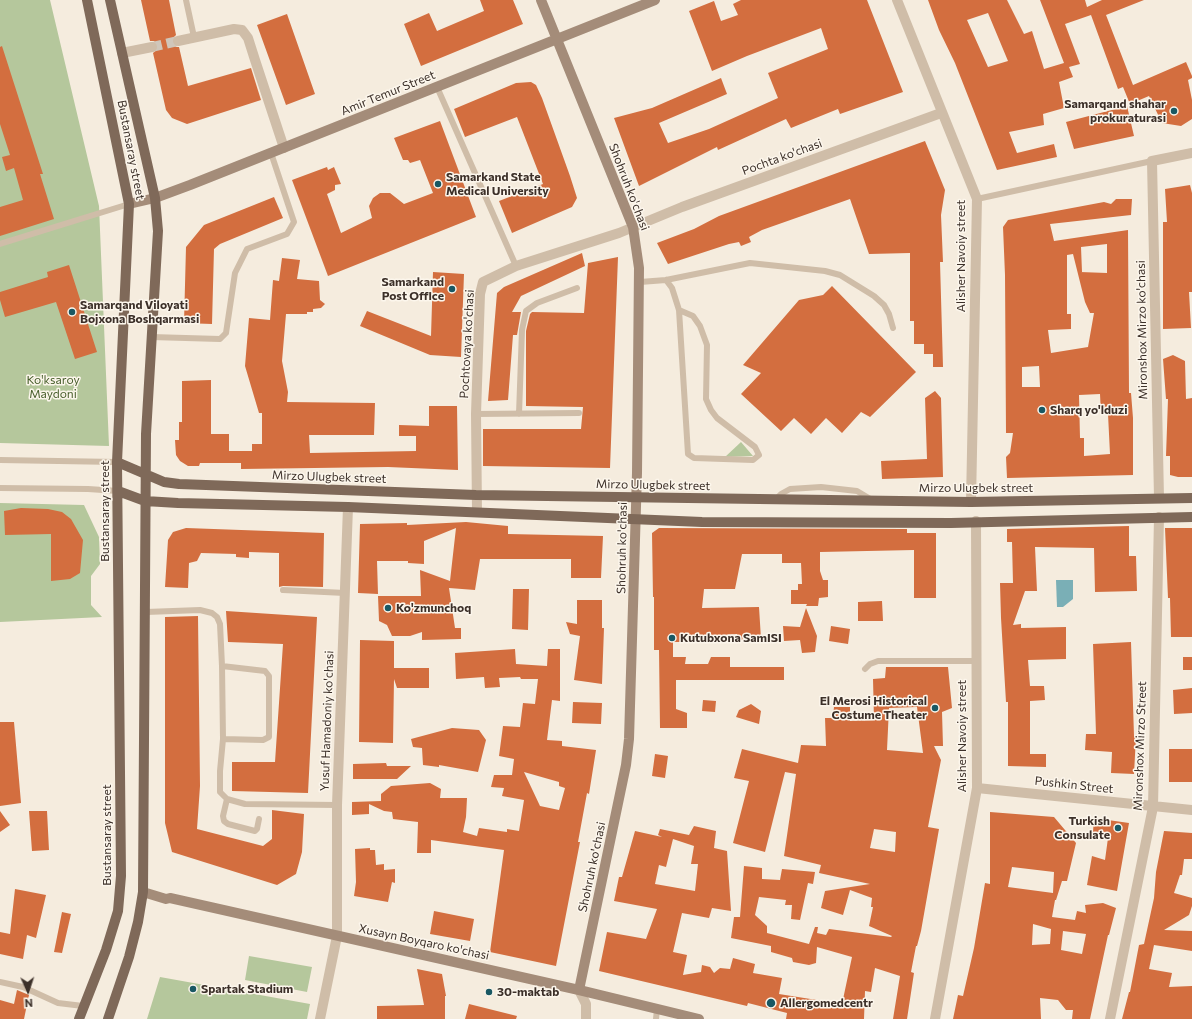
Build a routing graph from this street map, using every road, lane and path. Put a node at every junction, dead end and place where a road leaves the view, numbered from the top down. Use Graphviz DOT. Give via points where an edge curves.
graph roads {
  1 [pos="87,0"];
  2 [pos="110,0"];
  3 [pos="186,0"];
  4 [pos="541,0"];
  5 [pos="654,0"];
  6 [pos="897,0"];
  7 [pos="194,37"];
  8 [pos="556,40"];
  9 [pos="178,41"];
  10 [pos="152,47"];
  11 [pos="122,53"];
  12 [pos="437,87"];
  13 [pos="941,113"];
  14 [pos="284,148"];
  15 [pos="271,153"];
  16 [pos="1192,153"];
  17 [pos="1152,160"];
  18 [pos="154,198"];
  19 [pos="977,199"];
  20 [pos="129,204"];
  21 [pos="633,228"];
  22 [pos="0,244"];
  23 [pos="516,266"];
  24 [pos="666,280"];
  25 [pos="640,282"];
  26 [pos="577,288"];
  27 [pos="679,310"];
  28 [pos="893,328"];
  29 [pos="151,337"];
  30 [pos="579,413"];
  31 [pos="476,414"];
  32 [pos="519,414"];
  33 [pos="0,460"];
  34 [pos="117,462"];
  35 [pos="145,473"];
  36 [pos="0,488"];
  37 [pos="118,491"];
  38 [pos="476,496"];
  39 [pos="1159,498"];
  40 [pos="1192,498"];
  41 [pos="636,499"];
  42 [pos="145,501"];
  43 [pos="971,502"];
  44 [pos="348,507"];
  45 [pos="477,512"];
  46 [pos="1159,517"];
  47 [pos="1192,517"];
  48 [pos="635,520"];
  49 [pos="976,521"];
  50 [pos="283,590"];
  51 [pos="345,593"];
  52 [pos="146,612"];
  53 [pos="975,661"];
  54 [pos="222,666"];
  55 [pos="865,669"];
  56 [pos="224,739"];
  57 [pos="977,788"];
  58 [pos="227,799"];
  59 [pos="337,805"];
  60 [pos="1153,807"];
  61 [pos="1192,810"];
  62 [pos="259,820"];
  63 [pos="143,892"];
  64 [pos="337,936"];
  65 [pos="0,982"];
  66 [pos="579,990"];
  67 [pos="83,1006"];
  68 [pos="657,1014"];
  69 [pos="79,1019"];
  70 [pos="108,1019"];
  71 [pos="320,1019"];
  72 [pos="586,1019"];
  73 [pos="699,1019"];
  74 [pos="934,1019"];
  75 [pos="1110,1019"];
  1 -- 20 [label="main road, Bustansaray street"];
  2 -- 11 [label="main road, Bustansaray street"];
  3 -- 7 [label="lane"];
  4 -- 8 [label="main road, Shohruh ko'chasi"];
  5 -- 8 [label="main road, Amir Temur Street"];
  6 -- 13 [label="street, Alisher Navoiy street"];
  7 -- 9 [label="street"];
  7 -- 14 [label="street" via="234,29 242,30 248,38"];
  8 -- 12 [label="main road, Amir Temur Street"];
  8 -- 21 [label="main road, Shohruh ko'chasi"];
  10 -- 11 [label="street"];
  11 -- 18 [label="main road, Bustansaray street"];
  12 -- 14 [label="main road, Amir Temur Street"];
  12 -- 23 [label="lane"];
  13 -- 19 [label="street, Alisher Navoiy street"];
  13 -- 21 [label="street, Pochta ko'chasi" via="682,207"];
  14 -- 15 [label="main road, Amir Temur Street"];
  15 -- 18 [label="main road, Amir Temur Street"];
  15 -- 29 [label="lane" via="294,222 287,234 247,249 235,273 226,333 220,339"];
  16 -- 17 [label="street"];
  17 -- 19 [label="lane"];
  17 -- 39 [label="street, Mironshox Mirzo ko'chasi"];
  18 -- 20 [label="main road, Amir Temur Street"];
  18 -- 29 [label="main road, Bustansaray street" via="158,231"];
  19 -- 43 [label="street, Alisher Navoiy street"];
  20 -- 22 [label="lane"];
  20 -- 34 [label="main road, Bustansaray street"];
  21 -- 23 [label="street, Pochtovaya ko'chasi"];
  21 -- 25 [label="main road, Shohruh ko'chasi"];
  23 -- 31 [label="street, Pochtovaya ko'chasi" via="484,282 480,294"];
  24 -- 25 [label="lane"];
  24 -- 27 [label="lane" via="672,288"];
  24 -- 28 [label="lane" via="750,263 825,270 840,275 874,296 890,314"];
  25 -- 41 [label="main road, Shohruh ko'chasi"];
  26 -- 32 [label="lane" via="537,303 526,311 522,330"];
  27 -- 27 [label="lane" via="688,454 694,458 753,460 759,455 755,447 717,418 711,410 706,399 707,345 700,326 692,316"];
  29 -- 35 [label="main road, Bustansaray street"];
  30 -- 32 [label="lane"];
  31 -- 32 [label="lane"];
  31 -- 38 [label="street, Pochtovaya ko'chasi"];
  33 -- 34 [label="lane"];
  34 -- 35 [label="main road, Mirzo Ulugbek street"];
  34 -- 37 [label="main road, Bustansaray street"];
  35 -- 38 [label="main road, Mirzo Ulugbek street" via="164,482 179,484"];
  35 -- 42 [label="main road, Bustansaray street"];
  36 -- 37 [label="lane" via="88,488"];
  37 -- 42 [label="main road"];
  37 -- 67 [label="main road, Bustansaray street" via="121,876 116,917 106,950"];
  38 -- 41 [label="main road, Mirzo Ulugbek street"];
  38 -- 45 [label="street, Pochtovaya ko'chasi"];
  39 -- 40 [label="main road, Mirzo Ulugbek street"];
  39 -- 43 [label="main road, Mirzo Ulugbek street"];
  41 -- 43 [label="main road, Mirzo Ulugbek street"];
  41 -- 48 [label="main road, Shohruh ko'chasi"];
  42 -- 44 [label="main road"];
  42 -- 52 [label="main road, Bustansaray street"];
  44 -- 45 [label="main road"];
  44 -- 51 [label="street, Yusuf Hamadoniy ko'chasi"];
  45 -- 48 [label="main road"];
  46 -- 47 [label="main road"];
  46 -- 49 [label="main road"];
  46 -- 60 [label="street, Mironshox Mirzo Street"];
  48 -- 49 [label="main road" via="951,523"];
  48 -- 66 [label="main road, Shohruh ko'chasi" via="629,739 623,780"];
  49 -- 53 [label="street, Alisher Navoiy street"];
  50 -- 51 [label="lane"];
  51 -- 59 [label="street, Yusuf Hamadoniy ko'chasi"];
  52 -- 54 [label="lane" via="193,610 212,613 220,624"];
  52 -- 63 [label="main road, Bustansaray street"];
  53 -- 55 [label="lane" via="878,661"];
  53 -- 57 [label="street, Alisher Navoiy street"];
  54 -- 56 [label="lane"];
  54 -- 56 [label="lane" via="265,671 269,676 269,737 263,740"];
  56 -- 58 [label="lane" via="220,792"];
  57 -- 60 [label="street, Pushkin Street"];
  57 -- 74 [label="street, Alisher Navoiy street"];
  58 -- 59 [label="lane" via="245,804"];
  58 -- 62 [label="lane" via="223,816 228,824 255,831"];
  59 -- 64 [label="street, Yusuf Hamadoniy ko'chasi"];
  60 -- 61 [label="street, Pushkin Street"];
  60 -- 75 [label="street, Mironshox Mirzo Street"];
  63 -- 64 [label="main road, Xusayn Boyqaro ko'chasi"];
  63 -- 70 [label="main road, Bustansaray street" via="129,957"];
  64 -- 66 [label="main road, Xusayn Boyqaro ko'chasi"];
  64 -- 71 [label="street, Yusuf Hamadoniy ko'chasi"];
  65 -- 67 [label="lane" via="22,987 58,1003"];
  66 -- 68 [label="main road, Xusayn Boyqaro ko'chasi"];
  66 -- 72 [label="street" via="586,1004"];
  67 -- 69 [label="main road, Bustansaray street"];
  68 -- 73 [label="main road, Xusayn Boyqaro ko'chasi"];
}
